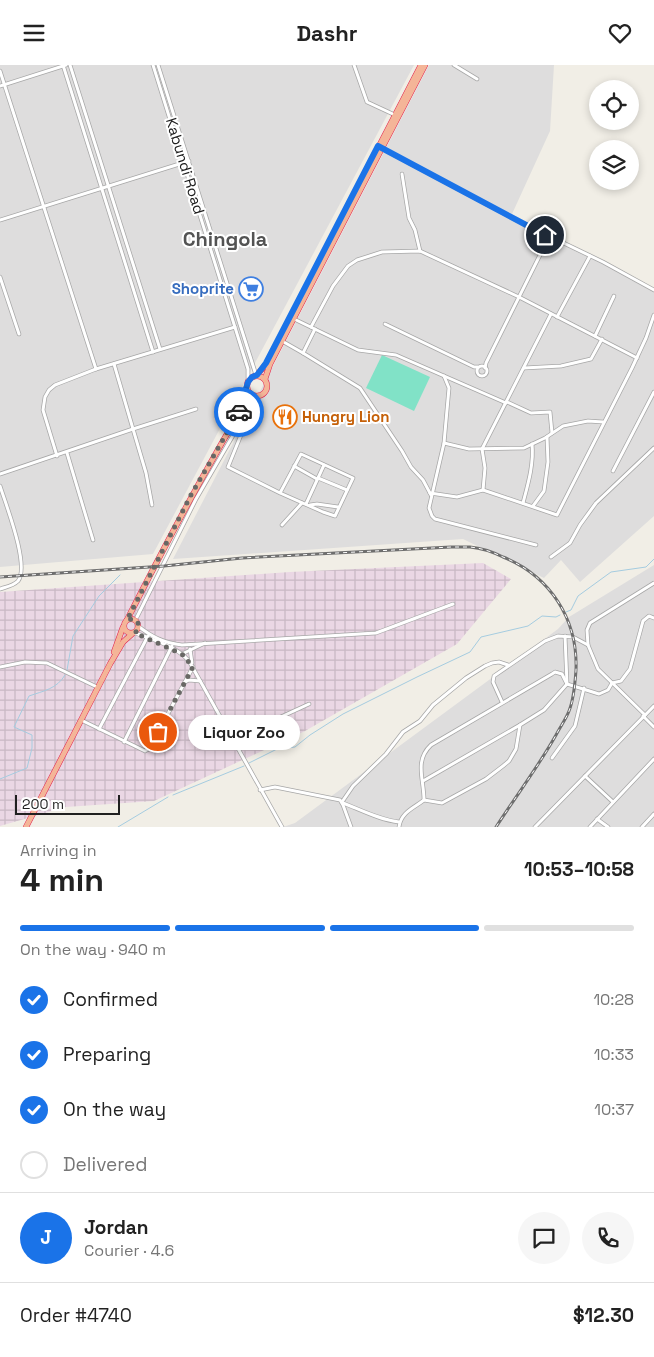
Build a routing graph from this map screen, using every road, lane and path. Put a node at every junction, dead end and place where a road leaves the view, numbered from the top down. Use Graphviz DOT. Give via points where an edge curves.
graph roads {
  1 [pos="64,65"];
  2 [pos="70,65"];
  3 [pos="153,65"];
  4 [pos="158,65"];
  5 [pos="354,65"];
  6 [pos="421,65"];
  7 [pos="425,65"];
  8 [pos="456,66"];
  9 [pos="0,71"];
  10 [pos="477,79"];
  11 [pos="2,86"];
  12 [pos="396,116"];
  13 [pos="89,126"];
  14 [pos="83,128"];
  15 [pos="380,147"];
  16 [pos="189,161"];
  17 [pos="184,163"];
  18 [pos="402,174"];
  19 [pos="108,186"];
  20 [pos="102,188"];
  21 [pos="44,206"];
  22 [pos="205,214"];
  23 [pos="200,215"];
  24 [pos="0,220"];
  25 [pos="125,239"];
  26 [pos="118,241"];
  27 [pos="546,243"];
  28 [pos="420,251"];
  29 [pos="590,256"];
  30 [pos="0,277"];
  31 [pos="654,291"];
  32 [pos="143,296"];
  33 [pos="614,296"];
  34 [pos="519,297"];
  35 [pos="136,298"];
  36 [pos="551,314"];
  37 [pos="654,315"];
  38 [pos="292,317"];
  39 [pos="557,317"];
  40 [pos="385,324"];
  41 [pos="240,325"];
  42 [pos="235,327"];
  43 [pos="313,328"];
  44 [pos="19,334"];
  45 [pos="594,336"];
  46 [pos="602,339"];
  47 [pos="282,341"];
  48 [pos="160,349"];
  49 [pos="153,352"];
  50 [pos="303,353"];
  51 [pos="637,358"];
  52 [pos="252,363"];
  53 [pos="486,363"];
  54 [pos="114,364"];
  55 [pos="264,365"];
  56 [pos="478,367"];
  57 [pos="486,368"];
  58 [pos="523,368"];
  59 [pos="96,369"];
  60 [pos="256,375"];
  61 [pos="444,376"];
  62 [pos="265,379"];
  63 [pos="247,385"];
  64 [pos="654,392"];
  65 [pos="258,396"];
  66 [pos="506,402"];
  67 [pos="196,409"];
  68 [pos="238,416"];
  69 [pos="603,422"];
  70 [pos="233,423"];
  71 [pos="133,429"];
  72 [pos="235,432"];
  73 [pos="552,433"];
  74 [pos="547,437"];
  75 [pos="444,443"];
  76 [pos="532,445"];
  77 [pos="654,448"];
  78 [pos="482,449"];
  79 [pos="67,453"];
  80 [pos="57,456"];
  81 [pos="324,465"];
  82 [pos="294,467"];
  83 [pos="613,471"];
  84 [pos="0,474"];
  85 [pos="318,478"];
  86 [pos="0,486"];
  87 [pos="347,490"];
  88 [pos="483,490"];
  89 [pos="280,493"];
  90 [pos="431,495"];
  91 [pos="523,503"];
  92 [pos="306,504"];
  93 [pos="152,505"];
  94 [pos="338,507"];
  95 [pos="533,507"];
  96 [pos="282,525"];
  97 [pos="93,540"];
  98 [pos="536,545"];
  99 [pos="551,557"];
  100 [pos="654,583"];
  101 [pos="0,589"];
  102 [pos="140,595"];
  103 [pos="453,605"];
  104 [pos="654,618"];
  105 [pos="127,620"];
  106 [pos="137,622"];
  107 [pos="123,626"];
  108 [pos="133,633"];
  109 [pos="148,636"];
  110 [pos="565,636"];
  111 [pos="205,643"];
  112 [pos="173,644"];
  113 [pos="187,645"];
  114 [pos="588,645"];
  115 [pos="171,648"];
  116 [pos="191,652"];
  117 [pos="182,654"];
  118 [pos="110,664"];
  119 [pos="509,665"];
  120 [pos="192,666"];
  121 [pos="0,667"];
  122 [pos="200,681"];
  123 [pos="185,683"];
  124 [pos="612,683"];
  125 [pos="567,684"];
  126 [pos="97,687"];
  127 [pos="584,689"];
  128 [pos="502,702"];
  129 [pos="309,704"];
  130 [pos="654,706"];
  131 [pos="644,715"];
  132 [pos="81,720"];
  133 [pos="520,725"];
  134 [pos="654,727"];
  135 [pos="99,729"];
  136 [pos="233,739"];
  137 [pos="124,742"];
  138 [pos="552,758"];
  139 [pos="654,759"];
  140 [pos="585,776"];
  141 [pos="423,781"];
  142 [pos="260,789"];
  143 [pos="424,800"];
  144 [pos="342,802"];
  145 [pos="613,803"];
  146 [pos="654,814"];
  147 [pos="597,819"];
  148 [pos="399,825"];
  149 [pos="26,827"];
  150 [pos="282,827"];
  151 [pos="351,827"];
  152 [pos="535,827"];
  153 [pos="590,827"];
  154 [pos="608,827"];
  155 [pos="642,827"];
  1 -- 11 [label="street"];
  1 -- 14 [label="street"];
  2 -- 13 [label="street"];
  3 -- 17 [label="street, Kabundi Road"];
  4 -- 16 [label="street, Kabundi Road"];
  5 -- 12 [label="street" via="367,102"];
  6 -- 12 [label="highway"];
  7 -- 12 [label="highway"];
  8 -- 10 [label="street"];
  9 -- 11 [label="street"];
  11 -- 21 [label="street"];
  12 -- 15 [label="highway"];
  13 -- 14 [label="street"];
  13 -- 19 [label="street"];
  14 -- 20 [label="street"];
  15 -- 29 [label="street"];
  15 -- 38 [label="highway"];
  16 -- 17 [label="street"];
  16 -- 22 [label="street, Kabundi Road"];
  17 -- 19 [label="street"];
  17 -- 23 [label="street, Kabundi Road"];
  18 -- 28 [label="street" via="409,218"];
  19 -- 20 [label="street"];
  19 -- 25 [label="street"];
  20 -- 21 [label="street"];
  20 -- 26 [label="street"];
  21 -- 24 [label="street"];
  21 -- 59 [label="street"];
  22 -- 23 [label="street"];
  22 -- 41 [label="street, Kabundi Road"];
  23 -- 42 [label="street, Kabundi Road"];
  25 -- 26 [label="street"];
  25 -- 32 [label="street"];
  26 -- 35 [label="street"];
  27 -- 34 [label="street"];
  28 -- 34 [label="street"];
  28 -- 43 [label="street" via="382,252 358,259 348,266 333,286"];
  29 -- 31 [label="street"];
  29 -- 39 [label="street"];
  30 -- 44 [label="street"];
  32 -- 35 [label="street"];
  32 -- 48 [label="street"];
  33 -- 45 [label="street"];
  34 -- 36 [label="street"];
  34 -- 53 [label="street"];
  35 -- 49 [label="street"];
  36 -- 39 [label="street"];
  36 -- 58 [label="street"];
  37 -- 51 [label="street"];
  38 -- 43 [label="street"];
  38 -- 47 [label="highway"];
  38 -- 55 [label="highway"];
  39 -- 45 [label="street"];
  40 -- 56 [label="street"];
  41 -- 42 [label="street"];
  41 -- 52 [label="street, Kabundi Road"];
  42 -- 48 [label="street"];
  42 -- 63 [label="street, Kabundi Road" via="248,369"];
  43 -- 50 [label="street"];
  43 -- 61 [label="street" via="358,350 396,355"];
  45 -- 46 [label="street"];
  46 -- 51 [label="street"];
  46 -- 58 [label="street" via="591,359 562,366"];
  47 -- 50 [label="street"];
  47 -- 62 [label="highway"];
  48 -- 49 [label="street"];
  49 -- 54 [label="street"];
  50 -- 90 [label="street" via="360,389"];
  51 -- 69 [label="street"];
  52 -- 55 [label="street" via="258,367"];
  52 -- 60 [label="street, Kabundi Road"];
  53 -- 56 [label="street"];
  53 -- 57 [label="street"];
  54 -- 59 [label="street"];
  54 -- 71 [label="street"];
  55 -- 60 [label="highway"];
  56 -- 57 [label="street"];
  56 -- 57 [label="street" via="480,375 487,372"];
  58 -- 66 [label="street"];
  59 -- 80 [label="street" via="56,385 45,397 43,410"];
  60 -- 62 [label="highway"];
  60 -- 63 [label="highway"];
  61 -- 66 [label="street"];
  61 -- 75 [label="street" via="449,388"];
  62 -- 65 [label="highway" via="267,388"];
  63 -- 65 [label="highway" via="251,394"];
  63 -- 68 [label="highway"];
  64 -- 83 [label="street"];
  65 -- 68 [label="highway"];
  66 -- 73 [label="street" via="531,413 550,412"];
  66 -- 78 [label="street"];
  67 -- 71 [label="street"];
  68 -- 70 [label="highway"];
  68 -- 72 [label="street"];
  69 -- 73 [label="street" via="582,421"];
  69 -- 95 [label="street" via="557,515"];
  70 -- 72 [label="street"];
  70 -- 102 [label="highway" via="191,495"];
  71 -- 79 [label="street"];
  71 -- 93 [label="street"];
  72 -- 89 [label="street" via="241,435 228,467"];
  72 -- 106 [label="street" via="196,499"];
  73 -- 74 [label="street"];
  74 -- 76 [label="street"];
  74 -- 95 [label="street" via="544,491"];
  75 -- 78 [label="street"];
  75 -- 90 [label="street"];
  76 -- 78 [label="street" via="520,449"];
  76 -- 91 [label="street" via="533,461"];
  77 -- 99 [label="street" via="596,503 570,543"];
  78 -- 88 [label="street" via="485,468"];
  79 -- 80 [label="street"];
  79 -- 97 [label="street"];
  80 -- 84 [label="street"];
  81 -- 82 [label="street" via="301,454"];
  81 -- 85 [label="street"];
  81 -- 87 [label="street" via="352,477"];
  82 -- 85 [label="street"];
  82 -- 89 [label="street"];
  85 -- 87 [label="street"];
  85 -- 92 [label="street"];
  86 -- 101 [label="street" via="22,570 17,581"];
  87 -- 94 [label="street"];
  88 -- 90 [label="street" via="457,497"];
  88 -- 91 [label="street"];
  89 -- 92 [label="street"];
  90 -- 98 [label="street" via="429,508 434,519"];
  91 -- 95 [label="street"];
  92 -- 94 [label="street"];
  92 -- 94 [label="street" via="334,516"];
  92 -- 96 [label="street"];
  100 -- 114 [label="street" via="590,623"];
  102 -- 105 [label="highway"];
  102 -- 106 [label="highway"];
  103 -- 111 [label="street" via="376,633"];
  104 -- 124 [label="street" via="649,616 643,621 630,669 621,681"];
  105 -- 106 [label="highway"];
  105 -- 107 [label="highway"];
  106 -- 108 [label="highway"];
  106 -- 109 [label="street"];
  107 -- 108 [label="highway" via="126,633"];
  107 -- 118 [label="highway"];
  108 -- 109 [label="street"];
  108 -- 118 [label="highway" via="123,642"];
  109 -- 112 [label="street"];
  109 -- 115 [label="street"];
  109 -- 135 [label="street"];
  110 -- 114 [label="street"];
  110 -- 119 [label="street" via="545,641"];
  110 -- 125 [label="street"];
  111 -- 113 [label="street"];
  111 -- 116 [label="street"];
  112 -- 113 [label="street"];
  112 -- 115 [label="street"];
  113 -- 116 [label="street"];
  114 -- 124 [label="street" via="596,665"];
  115 -- 117 [label="street"];
  115 -- 137 [label="street"];
  116 -- 117 [label="street"];
  116 -- 120 [label="street"];
  117 -- 120 [label="street"];
  118 -- 126 [label="highway"];
  119 -- 128 [label="street" via="493,679"];
  119 -- 144 [label="street" via="492,663 466,678 433,705 420,721 403,732"];
  120 -- 122 [label="street"];
  120 -- 123 [label="street"];
  121 -- 126 [label="street" via="25,661 47,663"];
  122 -- 123 [label="street"];
  122 -- 136 [label="street"];
  123 -- 137 [label="street" via="148,749 141,750"];
  124 -- 127 [label="street" via="602,693"];
  124 -- 131 [label="street"];
  125 -- 127 [label="street"];
  125 -- 128 [label="street" via="562,674 556,673"];
  125 -- 133 [label="street" via="544,710"];
  126 -- 132 [label="highway"];
  127 -- 138 [label="street" via="575,726"];
  128 -- 141 [label="street" via="424,751 420,761"];
  129 -- 136 [label="street"];
  130 -- 131 [label="street"];
  131 -- 134 [label="street"];
  131 -- 140 [label="street"];
  132 -- 135 [label="street"];
  132 -- 149 [label="highway"];
  133 -- 141 [label="street"];
  133 -- 143 [label="street" via="516,749 503,766 442,803"];
  135 -- 137 [label="street"];
  136 -- 142 [label="street"];
  139 -- 145 [label="street"];
  140 -- 145 [label="street"];
  140 -- 152 [label="street"];
  141 -- 143 [label="street"];
  142 -- 144 [label="street" via="275,787"];
  142 -- 150 [label="street"];
  143 -- 148 [label="street" via="405,813"];
  144 -- 148 [label="street"];
  144 -- 151 [label="street"];
  145 -- 147 [label="street"];
  146 -- 155 [label="street"];
  147 -- 153 [label="street"];
  147 -- 154 [label="street"];
}
